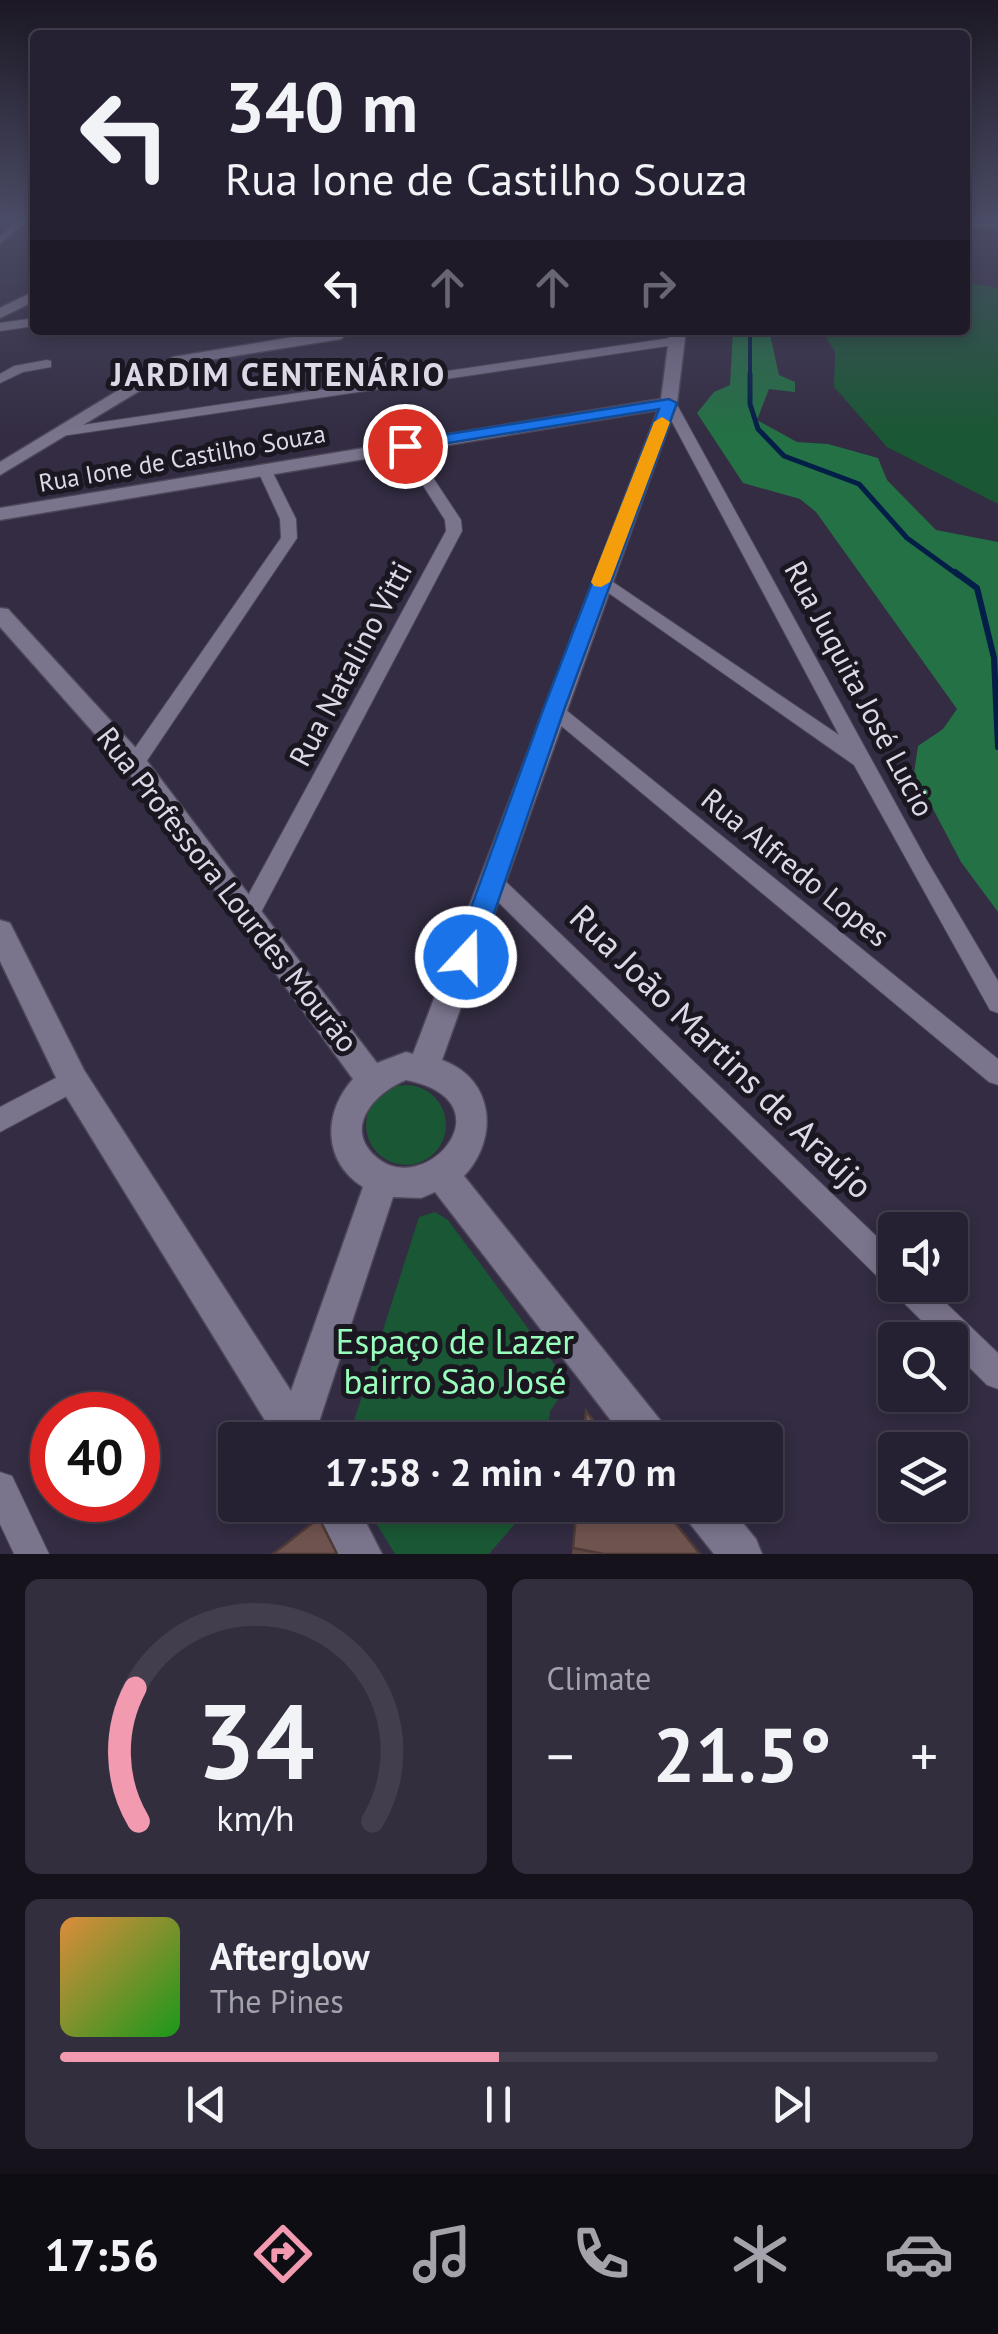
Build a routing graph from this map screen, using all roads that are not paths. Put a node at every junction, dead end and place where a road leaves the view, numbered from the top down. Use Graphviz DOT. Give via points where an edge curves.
graph roads {
  1 [pos="30,298"];
  2 [pos="0,314"];
  3 [pos="30,323"];
  4 [pos="0,327"];
  5 [pos="325,335"];
  6 [pos="678,335"];
  7 [pos="47,364"];
  8 [pos="0,379"];
  9 [pos="669,403"];
  10 [pos="62,432"];
  11 [pos="405,446"];
  12 [pos="0,470"];
  13 [pos="264,470"];
  14 [pos="0,514"];
  15 [pos="600,582"];
  16 [pos="0,614"];
  17 [pos="554,710"];
  18 [pos="135,762"];
  19 [pos="867,764"];
  20 [pos="494,884"];
  21 [pos="250,912"];
  22 [pos="0,932"];
  23 [pos="998,1003"];
  24 [pos="424,1067"];
  25 [pos="998,1074"];
  26 [pos="371,1079"];
  27 [pos="74,1080"];
  28 [pos="0,1120"];
  29 [pos="441,1174"];
  30 [pos="382,1180"];
  31 [pos="878,1257"];
  32 [pos="924,1302"];
  33 [pos="998,1374"];
  34 [pos="289,1422"];
  35 [pos="303,1422"];
  36 [pos="637,1422"];
  37 [pos="0,1488"];
  38 [pos="343,1522"];
  39 [pos="716,1522"];
  40 [pos="32,1554"];
  41 [pos="361,1554"];
  42 [pos="741,1554"];
  1 -- 2 [label="street"];
  3 -- 4 [label="street"];
  5 -- 10 [label="street" via="179,360"];
  6 -- 9 [label="street"];
  6 -- 10 [label="street"];
  7 -- 8 [label="street"];
  9 -- 11 [label="street, Rua Ione de Castilho Souza"];
  9 -- 15 [label="street"];
  9 -- 19 [label="street, Rua Juquita José Lucio"];
  10 -- 12 [label="street"];
  11 -- 13 [label="street, Rua Ione de Castilho Souza"];
  11 -- 21 [label="street, Rua Natalino Vitti" via="454,520 454,531"];
  13 -- 14 [label="street, Rua Ione de Castilho Souza"];
  13 -- 18 [label="street" via="288,519 289,538"];
  15 -- 17 [label="street"];
  15 -- 19 [label="street"];
  16 -- 18 [label="street, Rua Professora Lourdes Mourão"];
  17 -- 20 [label="street"];
  17 -- 25 [label="street, Rua Alfredo Lopes"];
  18 -- 21 [label="street, Rua Professora Lourdes Mourão"];
  19 -- 23 [label="street, Rua Juquita José Lucio"];
  20 -- 24 [label="street"];
  20 -- 31 [label="street, Rua João Martins de Araújo"];
  21 -- 26 [label="street, Rua Professora Lourdes Mourão"];
  22 -- 27 [label="street"];
  24 -- 26 [label="street"];
  24 -- 29 [label="street" via="444,1073 471,1102 471,1142"];
  26 -- 30 [label="street" via="356,1094 344,1133 350,1152"];
  27 -- 28 [label="street"];
  27 -- 34 [label="street"];
  29 -- 30 [label="street" via="412,1183"];
  29 -- 36 [label="street"];
  30 -- 35 [label="street"];
  32 -- 33 [label="street"];
  37 -- 40 [label="street"];
  38 -- 41 [label="street"];
  39 -- 42 [label="street"];
}
